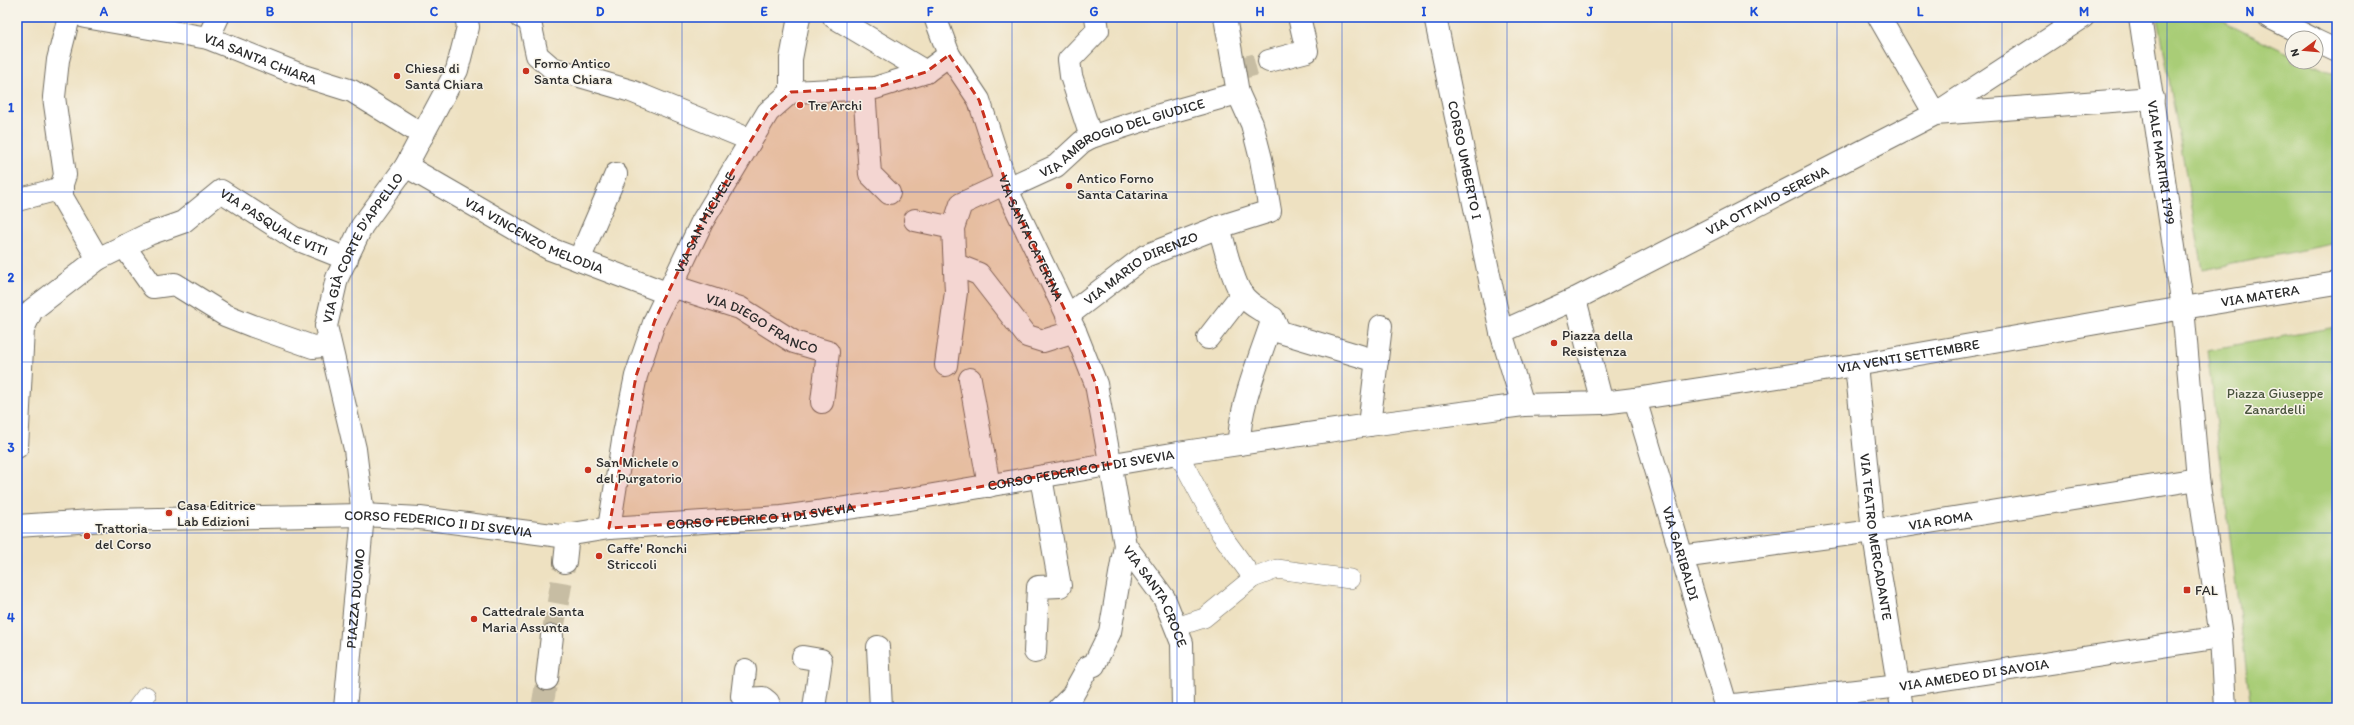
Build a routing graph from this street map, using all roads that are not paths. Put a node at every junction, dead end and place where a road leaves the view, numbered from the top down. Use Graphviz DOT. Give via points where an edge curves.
graph roads {
  1 [pos="69,17"];
  2 [pos="85,17"];
  3 [pos="218,17"];
  4 [pos="466,17"];
  5 [pos="522,17"];
  6 [pos="799,17"];
  7 [pos="834,17"];
  8 [pos="935,17"];
  9 [pos="1096,17"];
  10 [pos="1225,17"];
  11 [pos="1435,17"];
  12 [pos="1879,17"];
  13 [pos="2083,17"];
  14 [pos="2140,17"];
  15 [pos="2269,17"];
  16 [pos="1300,21"];
  17 [pos="2295,30"];
  18 [pos="208,38"];
  19 [pos="2324,44"];
  20 [pos="2337,51"];
  21 [pos="949,55"];
  22 [pos="1269,61"];
  23 [pos="926,72"];
  24 [pos="864,89"];
  25 [pos="791,92"];
  26 [pos="1238,93"];
  27 [pos="2153,98"];
  28 [pos="1935,114"];
  29 [pos="423,135"];
  30 [pos="1091,137"];
  31 [pos="751,140"];
  32 [pos="406,166"];
  33 [pos="616,174"];
  34 [pos="1007,185"];
  35 [pos="62,188"];
  36 [pos="889,193"];
  37 [pos="17,200"];
  38 [pos="915,220"];
  39 [pos="1219,227"];
  40 [pos="953,228"];
  41 [pos="124,246"];
  42 [pos="347,258"];
  43 [pos="98,259"];
  44 [pos="579,260"];
  45 [pos="956,265"];
  46 [pos="2337,283"];
  47 [pos="670,290"];
  48 [pos="1242,294"];
  49 [pos="1575,299"];
  50 [pos="2183,308"];
  51 [pos="1273,318"];
  52 [pos="1071,324"];
  53 [pos="1381,326"];
  54 [pos="20,329"];
  55 [pos="1501,332"];
  56 [pos="1208,338"];
  57 [pos="330,345"];
  58 [pos="1377,361"];
  59 [pos="946,365"];
  60 [pos="1856,366"];
  61 [pos="970,379"];
  62 [pos="1635,399"];
  63 [pos="822,402"];
  64 [pos="1602,403"];
  65 [pos="1523,405"];
  66 [pos="1369,425"];
  67 [pos="1239,444"];
  68 [pos="17,447"];
  69 [pos="1178,454"];
  70 [pos="1112,464"];
  71 [pos="1041,477"];
  72 [pos="2198,479"];
  73 [pos="989,486"];
  74 [pos="363,516"];
  75 [pos="17,526"];
  76 [pos="609,528"];
  77 [pos="1873,531"];
  78 [pos="568,534"];
  79 [pos="1126,545"];
  80 [pos="1681,557"];
  81 [pos="565,562"];
  82 [pos="1253,578"];
  83 [pos="1350,579"];
  84 [pos="1176,626"];
  85 [pos="552,636"];
  86 [pos="2221,637"];
  87 [pos="878,647"];
  88 [pos="1035,652"];
  89 [pos="803,657"];
  90 [pos="745,670"];
  91 [pos="547,679"];
  92 [pos="1899,686"];
  93 [pos="1727,707"];
  94 [pos="345,708"];
  95 [pos="770,708"];
  96 [pos="814,708"];
  97 [pos="881,708"];
  98 [pos="1060,708"];
  99 [pos="1183,708"];
  100 [pos="1902,708"];
  101 [pos="2225,708"];
  1 -- 35 [label="street" via="58,60 54,97 65,175"];
  2 -- 18 [label="street, VIA SANTA CHIARA"];
  3 -- 18 [label="street"];
  4 -- 29 [label="street, VIA GIÀ CORTE D'APPELLO" via="468,27 457,70"];
  5 -- 31 [label="street" via="529,21 537,55 552,68 631,91"];
  6 -- 25 [label="street" via="791,59"];
  7 -- 23 [label="street"];
  8 -- 21 [label="street, VIA SANTA CATERINA"];
  9 -- 30 [label="street" via="1098,30 1069,60 1071,76"];
  10 -- 26 [label="street"];
  11 -- 55 [label="street, CORSO UMBERTO I"];
  12 -- 28 [label="street"];
  13 -- 28 [label="street, VIA OTTAVIO SERENA"];
  14 -- 27 [label="street, VIALE MARTIRI 1799"];
  15 -- 17 [label="street"];
  16 -- 22 [label="street" via="1307,51"];
  18 -- 29 [label="street, VIA SANTA CHIARA" via="300,75 352,91"];
  19 -- 20 [label="street"];
  21 -- 23 [label="street"];
  21 -- 34 [label="street, VIA SANTA CATERINA" via="979,100"];
  23 -- 24 [label="street"];
  24 -- 25 [label="street"];
  24 -- 36 [label="street" via="870,174"];
  25 -- 31 [label="street, VIA SAN MICHELE" via="768,112"];
  26 -- 30 [label="street, VIA AMBROGIO DEL GIUDICE"];
  26 -- 39 [label="street, VIA MARIO DIRENZO" via="1252,124 1270,211"];
  27 -- 28 [label="street, VIA OTTAVIO SERENA"];
  27 -- 50 [label="street, VIALE MARTIRI 1799"];
  28 -- 49 [label="street, VIA OTTAVIO SERENA"];
  29 -- 32 [label="street, VIA GIÀ CORTE D'APPELLO"];
  30 -- 34 [label="street, VIA AMBROGIO DEL GIUDICE" via="1056,166"];
  31 -- 47 [label="street, VIA SAN MICHELE" via="702,222"];
  32 -- 42 [label="street, VIA GIÀ CORTE D'APPELLO" via="362,226"];
  32 -- 44 [label="street, VIA VINCENZO MELODIA" via="550,249"];
  33 -- 44 [label="street"];
  34 -- 40 [label="street, VIA AMBROGIO DEL GIUDICE" via="961,204"];
  34 -- 52 [label="street, VIA SANTA CATERINA"];
  35 -- 37 [label="street"];
  35 -- 43 [label="street" via="62,197"];
  38 -- 40 [label="street"];
  39 -- 48 [label="street"];
  39 -- 52 [label="street, VIA MARIO DIRENZO" via="1145,256"];
  40 -- 45 [label="street"];
  41 -- 42 [label="street, VIA PASQUALE VITI" via="183,222 222,191 294,238"];
  41 -- 43 [label="street, VIA PASQUALE VITI"];
  41 -- 57 [label="street" via="153,286 175,284 225,315 252,326 313,347"];
  42 -- 57 [label="street, VIA GIÀ CORTE D'APPELLO" via="337,278 326,326"];
  43 -- 54 [label="street, VIA PASQUALE VITI" via="32,310"];
  44 -- 47 [label="street, VIA VINCENZO MELODIA"];
  45 -- 52 [label="street" via="979,274 1027,336 1043,341"];
  45 -- 59 [label="street" via="956,292"];
  46 -- 50 [label="street, VIA MATERA"];
  47 -- 63 [label="street, VIA DIEGO FRANCO" via="740,308 794,342 828,352"];
  47 -- 76 [label="street, VIA SAN MICHELE" via="655,320 636,376"];
  48 -- 51 [label="street" via="1253,306"];
  48 -- 56 [label="street"];
  49 -- 55 [label="street"];
  49 -- 64 [label="street"];
  50 -- 60 [label="street, VIA VENTI SETTEMBRE"];
  50 -- 72 [label="street"];
  51 -- 58 [label="street" via="1280,332 1286,335"];
  51 -- 67 [label="street" via="1248,397 1239,432"];
  52 -- 70 [label="street, VIA SANTA CATERINA" via="1096,384"];
  53 -- 58 [label="street"];
  54 -- 68 [label="street, VIA PASQUALE VITI"];
  55 -- 65 [label="street"];
  57 -- 74 [label="street, VIA GIÀ CORTE D'APPELLO" via="355,449"];
  58 -- 66 [label="street"];
  60 -- 62 [label="street, VIA VENTI SETTEMBRE"];
  60 -- 77 [label="street, VIA TEATRO MERCADANTE"];
  61 -- 73 [label="street"];
  62 -- 64 [label="street, VIA VENTI SETTEMBRE"];
  62 -- 80 [label="street, VIA GARIBALDI"];
  64 -- 65 [label="street"];
  65 -- 66 [label="street, CORSO FEDERICO II DI SVEVIA"];
  66 -- 67 [label="street, CORSO FEDERICO II DI SVEVIA"];
  67 -- 69 [label="street, CORSO FEDERICO II DI SVEVIA"];
  69 -- 70 [label="street, CORSO FEDERICO II DI SVEVIA"];
  69 -- 82 [label="lane" via="1221,534"];
  70 -- 71 [label="street, CORSO FEDERICO II DI SVEVIA"];
  70 -- 79 [label="street, VIA SANTA CROCE"];
  71 -- 73 [label="street, CORSO FEDERICO II DI SVEVIA"];
  71 -- 88 [label="street" via="1060,586 1038,587"];
  72 -- 77 [label="street, VIA ROMA"];
  72 -- 86 [label="street"];
  73 -- 76 [label="street, CORSO FEDERICO II DI SVEVIA" via="782,517"];
  74 -- 75 [label="street, CORSO FEDERICO II DI SVEVIA" via="107,520"];
  74 -- 78 [label="street, CORSO FEDERICO II DI SVEVIA" via="420,518 560,536"];
  74 -- 94 [label="street, PIAZZA DUOMO"];
  76 -- 78 [label="street, CORSO FEDERICO II DI SVEVIA"];
  77 -- 80 [label="street, VIA ROMA"];
  77 -- 92 [label="street, VIA TEATRO MERCADANTE"];
  78 -- 81 [label="street"];
  79 -- 84 [label="street, VIA SANTA CROCE" via="1164,598"];
  79 -- 98 [label="street" via="1110,632 1094,665 1088,667 1072,696"];
  80 -- 93 [label="street, VIA GARIBALDI"];
  82 -- 83 [label="lane" via="1278,570"];
  82 -- 84 [label="lane" via="1204,618"];
  84 -- 99 [label="street, VIA SANTA CROCE" via="1182,643"];
  85 -- 91 [label="street"];
  86 -- 92 [label="street, VIA AMEDEO DI SAVOIA"];
  86 -- 101 [label="street"];
  87 -- 97 [label="street"];
  89 -- 96 [label="street" via="821,660"];
  90 -- 95 [label="street" via="742,696 745,699 763,698"];
  92 -- 93 [label="street, VIA AMEDEO DI SAVOIA"];
  92 -- 100 [label="street, VIA TEATRO MERCADANTE"];
}
